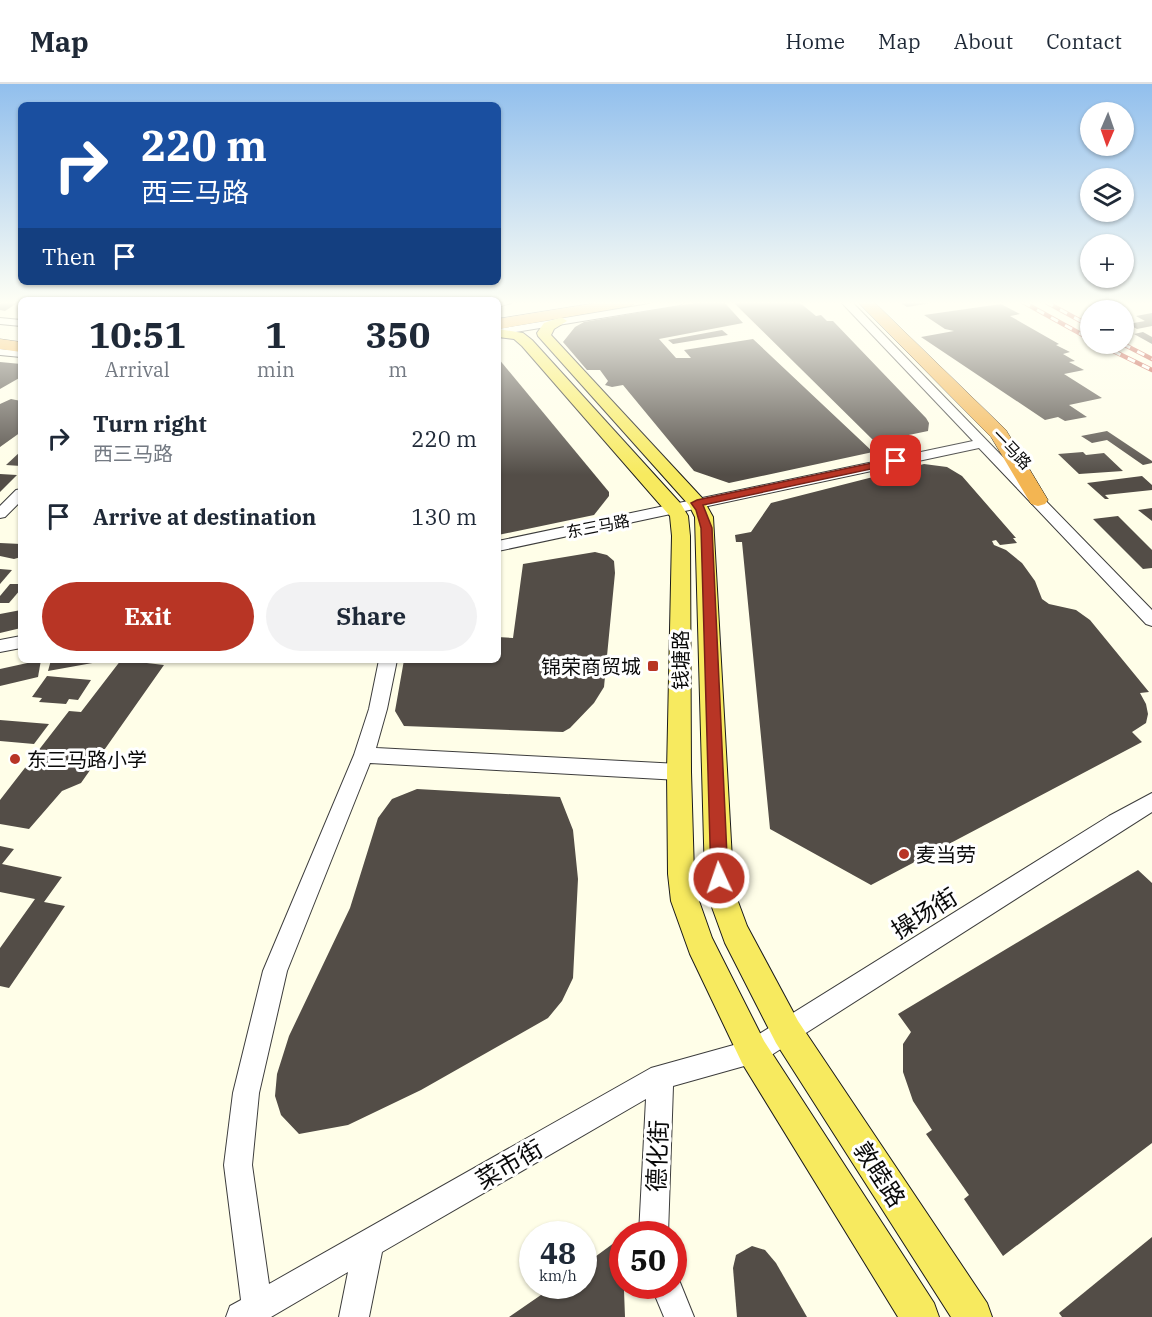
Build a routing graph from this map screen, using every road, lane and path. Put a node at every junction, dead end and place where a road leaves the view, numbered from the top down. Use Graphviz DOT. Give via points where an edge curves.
graph roads {
  1 [pos="543,360"];
  2 [pos="565,360"];
  3 [pos="907,360"];
  4 [pos="918,360"];
  5 [pos="991,438"];
  6 [pos="18,496"];
  7 [pos="1038,501"];
  8 [pos="686,506"];
  9 [pos="0,514"];
  10 [pos="501,545"];
  11 [pos="1152,620"];
  12 [pos="18,643"];
  13 [pos="0,646"];
  14 [pos="387,663"];
  15 [pos="364,755"];
  16 [pos="679,772"];
  17 [pos="1152,802"];
  18 [pos="787,1032"];
  19 [pos="753,1052"];
  20 [pos="660,1077"];
  21 [pos="654,1221"];
  22 [pos="369,1244"];
  23 [pos="672,1299"];
  24 [pos="249,1312"];
  25 [pos="354,1317"];
  26 [pos="680,1317"];
  27 [pos="920,1317"];
  28 [pos="973,1317"];
  1 -- 8 [label="main road, 钱塘路"];
  2 -- 8 [label="main road, 钱塘路"];
  3 -- 5 [label="street, 一马路"];
  4 -- 5 [label="highway"];
  5 -- 7 [label="highway"];
  5 -- 8 [label="street, 东三马路"];
  6 -- 9 [label="street"];
  7 -- 11 [label="street"];
  8 -- 10 [label="street, 东三马路"];
  8 -- 16 [label="main road, 钱塘路" via="679,516"];
  8 -- 18 [label="main road, 钱塘路" via="702,510 706,528 719,878 723,899 735,933"];
  12 -- 13 [label="street"];
  14 -- 15 [label="street"];
  15 -- 16 [label="street"];
  15 -- 24 [label="street" via="275,971 246,1093 238,1165"];
  16 -- 19 [label="main road, 钱塘路" via="685,900 700,944"];
  17 -- 18 [label="street, 操场街"];
  18 -- 19 [label="street, 菜市街"];
  18 -- 28 [label="main road, 敦睦路"];
  19 -- 20 [label="street, 菜市街"];
  19 -- 27 [label="main road, 敦睦路"];
  20 -- 21 [label="street, 德化街"];
  20 -- 22 [label="street, 菜市街"];
  22 -- 24 [label="street, 菜市街"];
  22 -- 25 [label="street"];
  23 -- 26 [label="street"];
}
